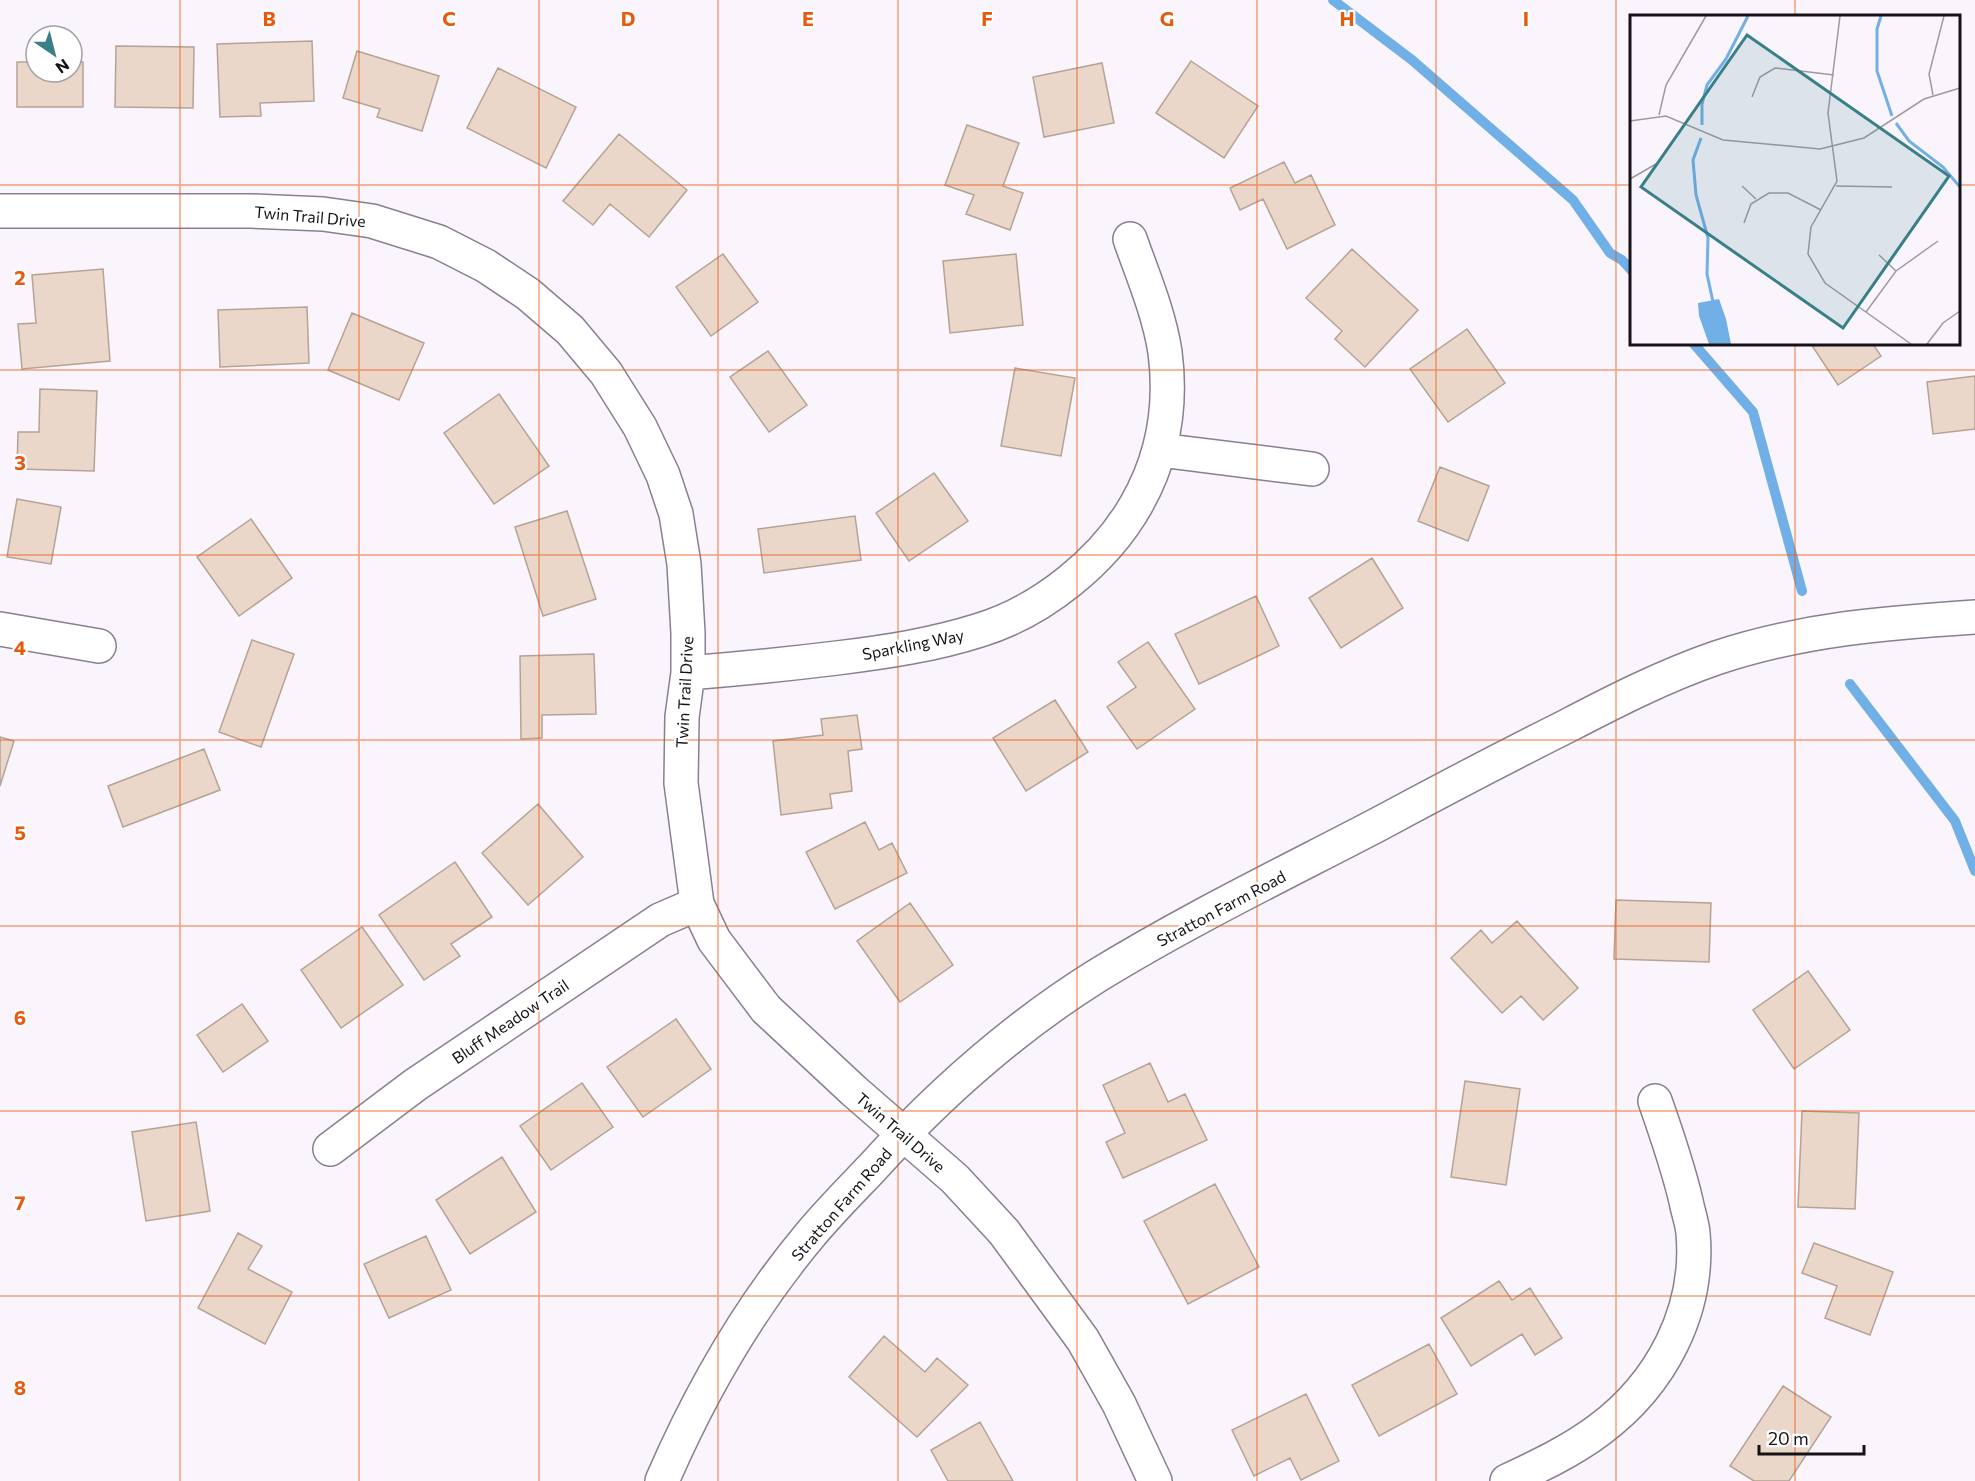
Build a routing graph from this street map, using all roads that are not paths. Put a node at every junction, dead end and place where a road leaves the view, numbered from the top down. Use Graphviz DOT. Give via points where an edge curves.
graph roads {
  1 [pos="0,211"];
  2 [pos="1130,239"];
  3 [pos="1160,450"];
  4 [pos="1312,469"];
  5 [pos="1975,617"];
  6 [pos="0,629"];
  7 [pos="99,646"];
  8 [pos="688,673"];
  9 [pos="697,904"];
  10 [pos="1655,1101"];
  11 [pos="904,1133"];
  12 [pos="330,1149"];
  13 [pos="662,1481"];
  14 [pos="1155,1481"];
  15 [pos="1508,1481"];
  1 -- 8 [label="street, Twin Trail Drive" via="251,211 372,221 439,242 528,294 570,330 606,373 640,427 663,475 676,514 684,564"];
  2 -- 3 [label="street, Sparkling Way" via="1157,315 1165,352 1168,390"];
  3 -- 4 [label="street"];
  3 -- 8 [label="street, Sparkling Way" via="1148,484 1129,518 1104,550 1075,578 1026,610 982,630 925,645 769,667"];
  5 -- 11 [label="street, Stratton Farm Road" via="1817,632 1714,659 1646,686 1425,799 1094,978 1023,1027"];
  6 -- 7 [label="street"];
  8 -- 9 [label="street, Twin Trail Drive" via="682,717 681,783"];
  9 -- 11 [label="street, Twin Trail Drive" via="714,940 766,1009"];
  9 -- 12 [label="street, Bluff Meadow Trail" via="660,920 415,1085"];
  10 -- 15 [label="street" via="1676,1159 1693,1232 1689,1299 1677,1336 1640,1394 1600,1430 1555,1459"];
  11 -- 13 [label="street, Stratton Farm Road" via="810,1234 771,1285 734,1340 687,1423"];
  11 -- 14 [label="street, Twin Trail Drive" via="955,1179 1004,1232 1083,1340"];
}
